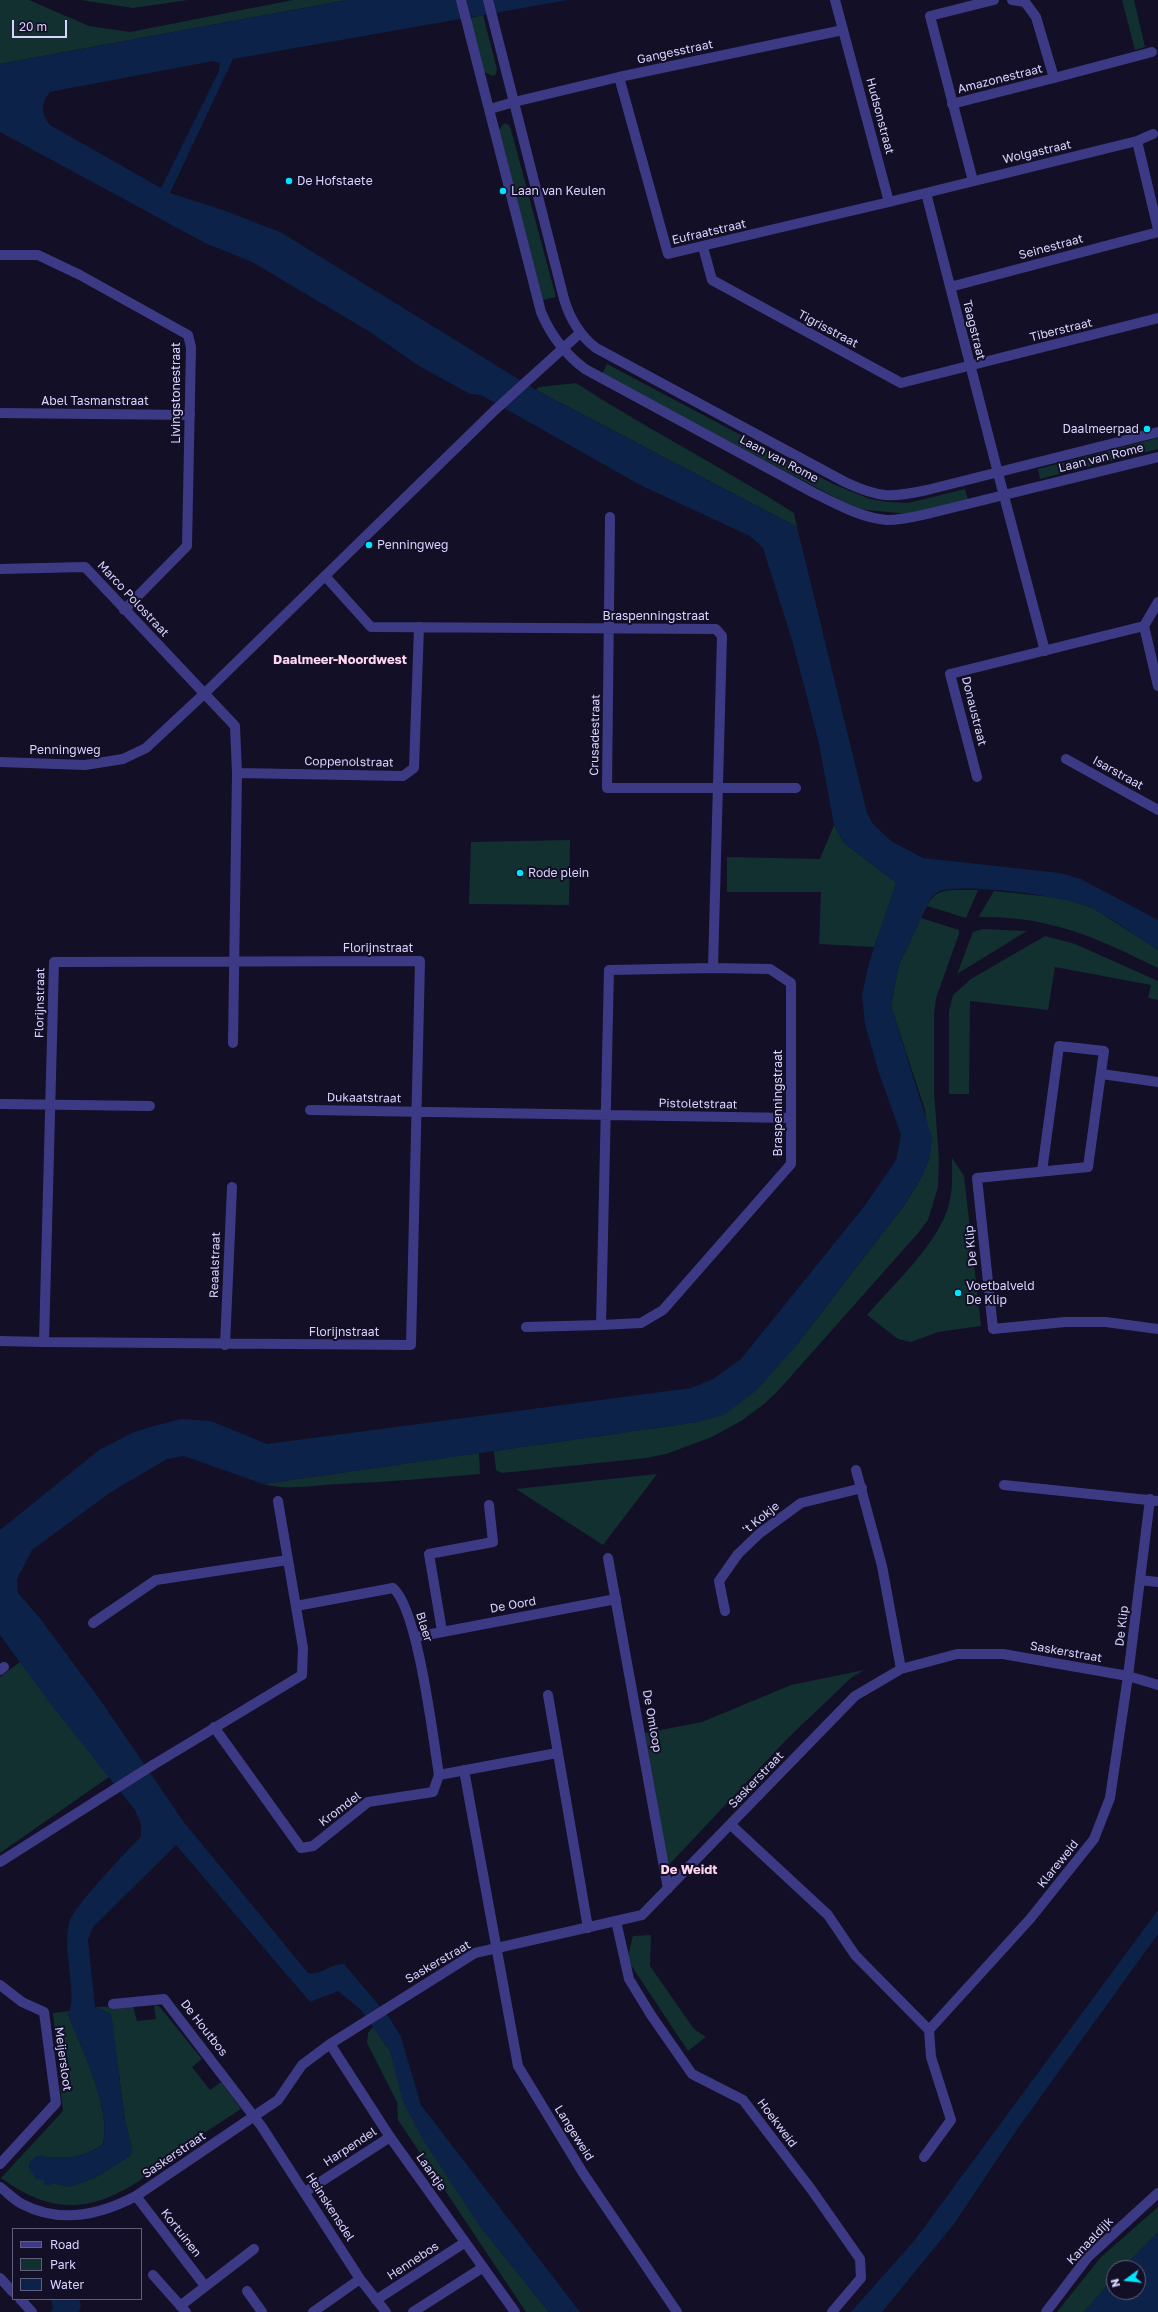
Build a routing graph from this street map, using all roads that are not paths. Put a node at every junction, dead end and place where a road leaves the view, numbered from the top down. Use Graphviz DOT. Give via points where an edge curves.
graph roads {
  1 [pos="461,0"];
  2 [pos="488,0"];
  3 [pos="835,0"];
  4 [pos="994,0"];
  5 [pos="1012,0"];
  6 [pos="843,30"];
  7 [pos="1152,52"];
  8 [pos="619,77"];
  9 [pos="1054,78"];
  10 [pos="514,102"];
  11 [pos="952,104"];
  12 [pos="490,109"];
  13 [pos="1153,134"];
  14 [pos="1137,141"];
  15 [pos="973,181"];
  16 [pos="926,193"];
  17 [pos="889,202"];
  18 [pos="1158,231"];
  19 [pos="702,247"];
  20 [pos="0,255"];
  21 [pos="950,287"];
  22 [pos="1158,318"];
  23 [pos="580,333"];
  24 [pos="562,348"];
  25 [pos="970,366"];
  26 [pos="0,413"];
  27 [pos="190,414"];
  28 [pos="1158,432"];
  29 [pos="1158,457"];
  30 [pos="998,473"];
  31 [pos="1004,496"];
  32 [pos="610,517"];
  33 [pos="0,569"];
  34 [pos="326,576"];
  35 [pos="1158,602"];
  36 [pos="124,610"];
  37 [pos="1144,626"];
  38 [pos="419,627"];
  39 [pos="610,629"];
  40 [pos="1045,651"];
  41 [pos="1158,686"];
  42 [pos="205,693"];
  43 [pos="1066,759"];
  44 [pos="0,762"];
  45 [pos="237,773"];
  46 [pos="977,777"];
  47 [pos="718,788"];
  48 [pos="796,788"];
  49 [pos="1158,810"];
  50 [pos="234,962"];
  51 [pos="713,968"];
  52 [pos="233,1043"];
  53 [pos="1102,1074"];
  54 [pos="1158,1082"];
  55 [pos="0,1104"];
  56 [pos="51,1105"];
  57 [pos="150,1106"];
  58 [pos="310,1110"];
  59 [pos="417,1112"];
  60 [pos="606,1115"];
  61 [pos="791,1118"];
  62 [pos="1042,1171"];
  63 [pos="232,1187"];
  64 [pos="601,1326"];
  65 [pos="526,1327"];
  66 [pos="1158,1329"];
  67 [pos="0,1341"];
  68 [pos="44,1342"];
  69 [pos="225,1345"];
  70 [pos="856,1470"];
  71 [pos="1004,1485"];
  72 [pos="862,1488"];
  73 [pos="1154,1500"];
  74 [pos="278,1501"];
  75 [pos="489,1505"];
  76 [pos="608,1558"];
  77 [pos="288,1560"];
  78 [pos="1140,1580"];
  79 [pos="1158,1582"];
  80 [pos="616,1600"];
  81 [pos="296,1606"];
  82 [pos="725,1611"];
  83 [pos="93,1623"];
  84 [pos="442,1631"];
  85 [pos="416,1637"];
  86 [pos="901,1669"];
  87 [pos="1128,1676"];
  88 [pos="1158,1685"];
  89 [pos="548,1695"];
  90 [pos="214,1727"];
  91 [pos="557,1753"];
  92 [pos="464,1770"];
  93 [pos="439,1775"];
  94 [pos="731,1825"];
  95 [pos="0,1862"];
  96 [pos="668,1889"];
  97 [pos="616,1921"];
  98 [pos="588,1928"];
  99 [pos="498,1948"];
  100 [pos="0,1985"];
  101 [pos="113,2004"];
  102 [pos="929,2030"];
  103 [pos="330,2044"];
  104 [pos="253,2116"];
  105 [pos="390,2137"];
  106 [pos="924,2157"];
  107 [pos="0,2164"];
  108 [pos="0,2187"];
  109 [pos="305,2192"];
  110 [pos="1158,2193"];
  111 [pos="136,2196"];
  112 [pos="464,2243"];
  113 [pos="254,2250"];
  114 [pos="482,2268"];
  115 [pos="153,2275"];
  116 [pos="0,2278"];
  117 [pos="360,2279"];
  118 [pos="205,2286"];
  119 [pos="12,2291"];
  120 [pos="247,2291"];
  121 [pos="21,2300"];
  122 [pos="376,2300"];
  123 [pos="183,2309"];
  124 [pos="32,2312"];
  125 [pos="262,2312"];
  126 [pos="313,2312"];
  127 [pos="386,2312"];
  128 [pos="413,2312"];
  129 [pos="515,2312"];
  130 [pos="676,2312"];
  131 [pos="832,2312"];
  132 [pos="1046,2312"];
  1 -- 12 [label="street"];
  2 -- 10 [label="street"];
  3 -- 6 [label="street, Hudsonstraat"];
  4 -- 11 [label="street, Amazonestraat" via="930,16"];
  5 -- 9 [label="street, Amazonestraat" via="1026,2 1036,17"];
  6 -- 8 [label="street, Gangesstraat"];
  6 -- 17 [label="street, Hudsonstraat"];
  7 -- 9 [label="street, Amazonestraat"];
  8 -- 10 [label="street, Gangesstraat"];
  8 -- 19 [label="street, Eufraatstraat" via="668,254"];
  9 -- 11 [label="street, Amazonestraat"];
  10 -- 12 [label="street"];
  10 -- 23 [label="street" via="564,299 569,315"];
  11 -- 15 [label="street, Amazonestraat"];
  12 -- 24 [label="street" via="541,312"];
  13 -- 14 [label="street, Wolgastraat"];
  14 -- 15 [label="street, Wolgastraat"];
  14 -- 18 [label="street"];
  15 -- 16 [label="street, Wolgastraat"];
  16 -- 17 [label="street"];
  16 -- 21 [label="street, Taagstraat"];
  17 -- 19 [label="street, Eufraatstraat"];
  18 -- 21 [label="street, Seinestraat"];
  19 -- 25 [label="street, Tigrisstraat" via="712,280 902,383"];
  20 -- 27 [label="street, Livingstonestraat" via="38,255 80,275 188,335 191,347"];
  21 -- 25 [label="street, Taagstraat"];
  22 -- 25 [label="street, Tiberstraat"];
  23 -- 24 [label="street"];
  23 -- 30 [label="street, Laan van Rome" via="604,353 867,492 904,495"];
  24 -- 31 [label="street, Laan van Rome" via="593,374 814,493 866,516 896,519"];
  24 -- 34 [label="street, Penningweg"];
  25 -- 30 [label="street, Taagstraat"];
  26 -- 27 [label="street, Abel Tasmanstraat"];
  27 -- 36 [label="street, Livingstonestraat" via="187,546"];
  28 -- 30 [label="street, Laan van Rome"];
  29 -- 31 [label="street, Laan van Rome"];
  30 -- 31 [label="street"];
  31 -- 40 [label="street"];
  32 -- 39 [label="street, Crusadestraat"];
  33 -- 36 [label="street, Marco Polostraat" via="85,567"];
  34 -- 38 [label="street, Braspenningstraat" via="371,627"];
  34 -- 42 [label="street, Penningweg"];
  35 -- 37 [label="street"];
  36 -- 42 [label="street, Marco Polostraat"];
  37 -- 40 [label="street, Donaustraat"];
  37 -- 41 [label="street"];
  38 -- 39 [label="street, Braspenningstraat"];
  38 -- 45 [label="street, Coppenolstraat" via="414,768 403,776"];
  39 -- 47 [label="street, Braspenningstraat" via="716,629 722,636"];
  39 -- 47 [label="street, Crusadestraat" via="607,788"];
  40 -- 46 [label="street, Donaustraat" via="950,674"];
  42 -- 44 [label="street, Penningweg" via="146,748 123,759 85,765"];
  42 -- 45 [label="street" via="235,726"];
  43 -- 49 [label="street, Isarstraat"];
  45 -- 50 [label="street"];
  47 -- 48 [label="street, Crusadestraat"];
  47 -- 51 [label="street, Braspenningstraat"];
  50 -- 52 [label="street"];
  50 -- 56 [label="street, Florijnstraat" via="54,962"];
  50 -- 59 [label="street, Florijnstraat" via="420,961"];
  51 -- 60 [label="street, Braspenningstraat" via="609,970"];
  51 -- 61 [label="street, Braspenningstraat" via="770,969 791,983"];
  53 -- 54 [label="street"];
  53 -- 62 [label="street, De Klip" via="1088,1167"];
  53 -- 62 [label="street, De Klip" via="1104,1051 1059,1046"];
  55 -- 56 [label="street"];
  56 -- 57 [label="street"];
  56 -- 68 [label="street, Florijnstraat"];
  58 -- 59 [label="street, Dukaatstraat"];
  59 -- 60 [label="street"];
  59 -- 69 [label="street, Florijnstraat" via="411,1345"];
  60 -- 61 [label="street, Pistoletstraat"];
  60 -- 64 [label="street, Braspenningstraat"];
  61 -- 64 [label="street, Braspenningstraat" via="791,1164 663,1310 641,1323"];
  62 -- 66 [label="street, De Klip" via="977,1178 992,1329 1065,1322 1106,1322"];
  63 -- 69 [label="street, Reaalstraat"];
  64 -- 65 [label="street, Braspenningstraat"];
  67 -- 68 [label="street, Florijnstraat"];
  68 -- 69 [label="street, Florijnstraat"];
  70 -- 72 [label="street"];
  71 -- 73 [label="street, De Klip"];
  72 -- 82 [label="street, 't Kokje" via="801,1503 760,1533 738,1554 719,1581"];
  72 -- 86 [label="street" via="882,1566"];
  73 -- 78 [label="street, De Klip"];
  74 -- 77 [label="street"];
  75 -- 84 [label="street, Blaer" via="493,1542 428,1554"];
  76 -- 80 [label="street, De Omloop"];
  77 -- 81 [label="street"];
  77 -- 83 [label="street" via="156,1580"];
  78 -- 79 [label="street"];
  78 -- 87 [label="street, De Klip"];
  80 -- 84 [label="street, De Oord"];
  80 -- 96 [label="street, De Omloop"];
  81 -- 85 [label="street, Blaer" via="393,1588 399,1593"];
  81 -- 90 [label="street" via="304,1648 302,1675"];
  84 -- 85 [label="street, De Oord"];
  85 -- 93 [label="street, Blaer"];
  86 -- 87 [label="street, Saskerstraat" via="957,1654 1003,1654"];
  86 -- 94 [label="street, Saskerstraat" via="855,1696"];
  87 -- 88 [label="street, Saskerstraat"];
  87 -- 102 [label="street, Klareweid" via="1110,1798 1094,1839 1030,1919"];
  89 -- 91 [label="street"];
  90 -- 93 [label="street, Kromdel" via="300,1848 313,1846 368,1802 433,1792"];
  90 -- 95 [label="street"];
  91 -- 92 [label="street"];
  91 -- 98 [label="street"];
  92 -- 93 [label="street"];
  92 -- 99 [label="street"];
  94 -- 96 [label="street, Saskerstraat"];
  94 -- 102 [label="street" via="828,1915 854,1955"];
  96 -- 97 [label="street, Saskerstraat" via="642,1915"];
  97 -- 98 [label="street, Saskerstraat"];
  97 -- 131 [label="street, Hoekweid" via="629,1979 692,2074 743,2100 811,2189 860,2259 861,2278"];
  98 -- 99 [label="street, Saskerstraat"];
  99 -- 103 [label="street, Saskerstraat" via="474,1953"];
  99 -- 130 [label="street, Langeweid" via="518,2066 583,2173"];
  100 -- 107 [label="street, Meijersloot" via="22,2002 44,2012 56,2103"];
  101 -- 104 [label="street, De Houtbos" via="164,1999 232,2084"];
  102 -- 106 [label="street" via="930,2056 951,2120"];
  103 -- 104 [label="street, Saskerstraat" via="302,2065 278,2100"];
  103 -- 105 [label="street, Laantje"];
  104 -- 109 [label="street, Heinskensdel"];
  104 -- 111 [label="street, Saskerstraat"];
  105 -- 109 [label="street, Harpendel"];
  105 -- 112 [label="street, Laantje"];
  108 -- 111 [label="street, Saskerstraat" via="21,2203 34,2209 65,2215 87,2215 104,2211"];
  109 -- 117 [label="street, Heinskensdel"];
  110 -- 132 [label="street, Kanaaldijk" via="1088,2257"];
  111 -- 118 [label="street, Kortuinen"];
  112 -- 114 [label="street, Laantje"];
  112 -- 122 [label="street, Hennebos"];
  113 -- 118 [label="street"];
  114 -- 128 [label="street"];
  114 -- 129 [label="street, Laantje"];
  115 -- 123 [label="street"];
  116 -- 119 [label="street"];
  117 -- 122 [label="street, Heinskensdel"];
  117 -- 126 [label="street"];
  118 -- 123 [label="street"];
  120 -- 125 [label="street"];
  121 -- 124 [label="street"];
  122 -- 127 [label="street, Heinskensdel"];
}
